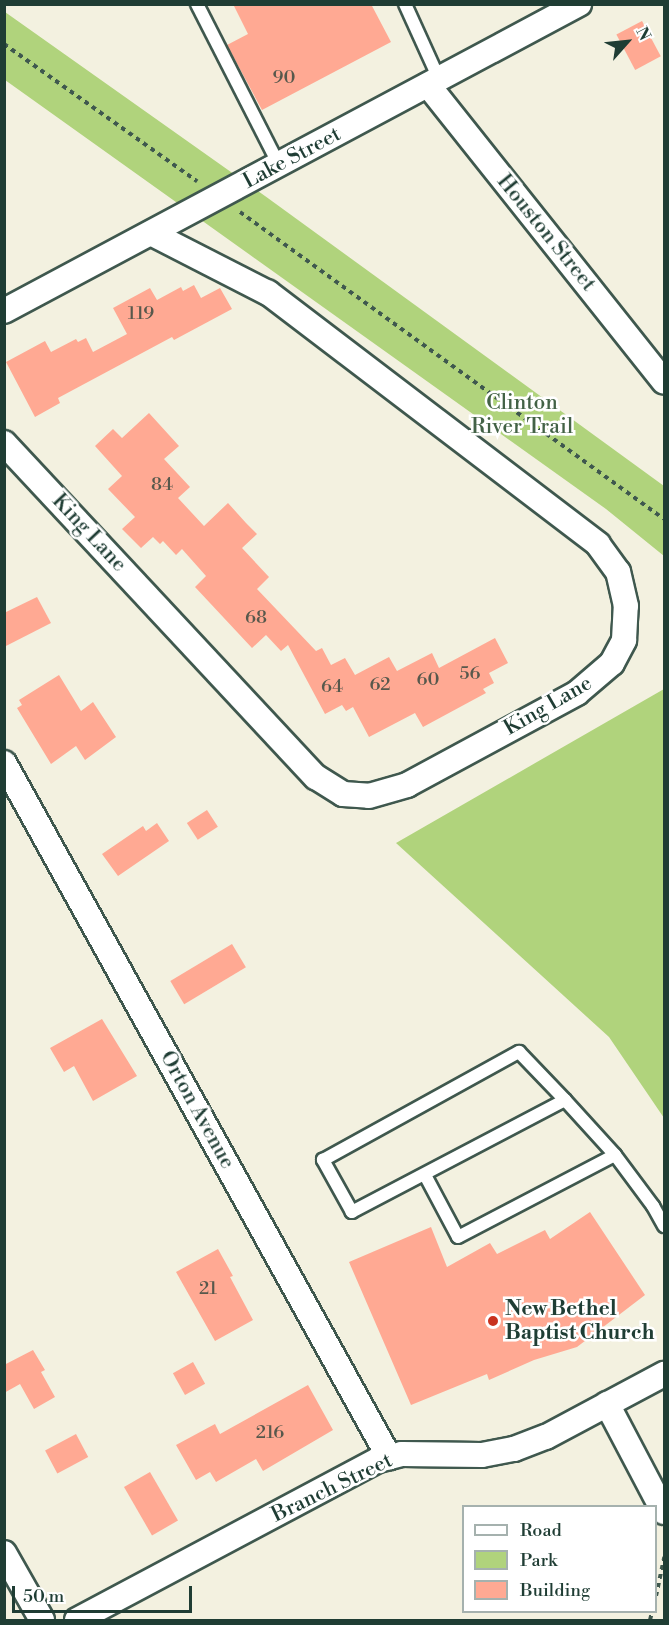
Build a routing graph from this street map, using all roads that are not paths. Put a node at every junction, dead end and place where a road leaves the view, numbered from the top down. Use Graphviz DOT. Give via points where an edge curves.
graph roads {
  1 [pos="197,4"];
  2 [pos="405,4"];
  3 [pos="579,4"];
  4 [pos="433,82"];
  5 [pos="279,165"];
  6 [pos="151,233"];
  7 [pos="4,311"];
  8 [pos="664,381"];
  9 [pos="4,443"];
  10 [pos="4,763"];
  11 [pos="565,1100"];
  12 [pos="615,1155"];
  13 [pos="425,1175"];
  14 [pos="664,1226"];
  15 [pos="664,1374"];
  16 [pos="607,1404"];
  17 [pos="389,1457"];
  18 [pos="664,1512"];
  19 [pos="4,1553"];
  20 [pos="42,1620"];
  21 [pos="77,1620"];
  1 -- 5 [label="lane"];
  2 -- 4 [label="lane"];
  3 -- 4 [label="street, Lake Street"];
  4 -- 5 [label="street, Lake Street"];
  4 -- 8 [label="street, Houston Street"];
  5 -- 6 [label="street, Lake Street"];
  6 -- 7 [label="street, Lake Street"];
  6 -- 9 [label="street, King Lane" via="268,294 598,544 618,572 626,606 624,640 612,663 577,693 407,785 369,796 343,794 316,777"];
  10 -- 17 [label="street, Orton Avenue"];
  11 -- 12 [label="lane"];
  11 -- 13 [label="lane"];
  11 -- 13 [label="lane" via="519,1052 323,1160 352,1212"];
  12 -- 13 [label="lane" via="458,1237"];
  12 -- 14 [label="lane"];
  15 -- 16 [label="street, Branch Street"];
  16 -- 17 [label="street, Branch Street" via="546,1437 498,1453 416,1453"];
  16 -- 18 [label="street"];
  17 -- 21 [label="street, Branch Street"];
  19 -- 20 [label="street"];
}
